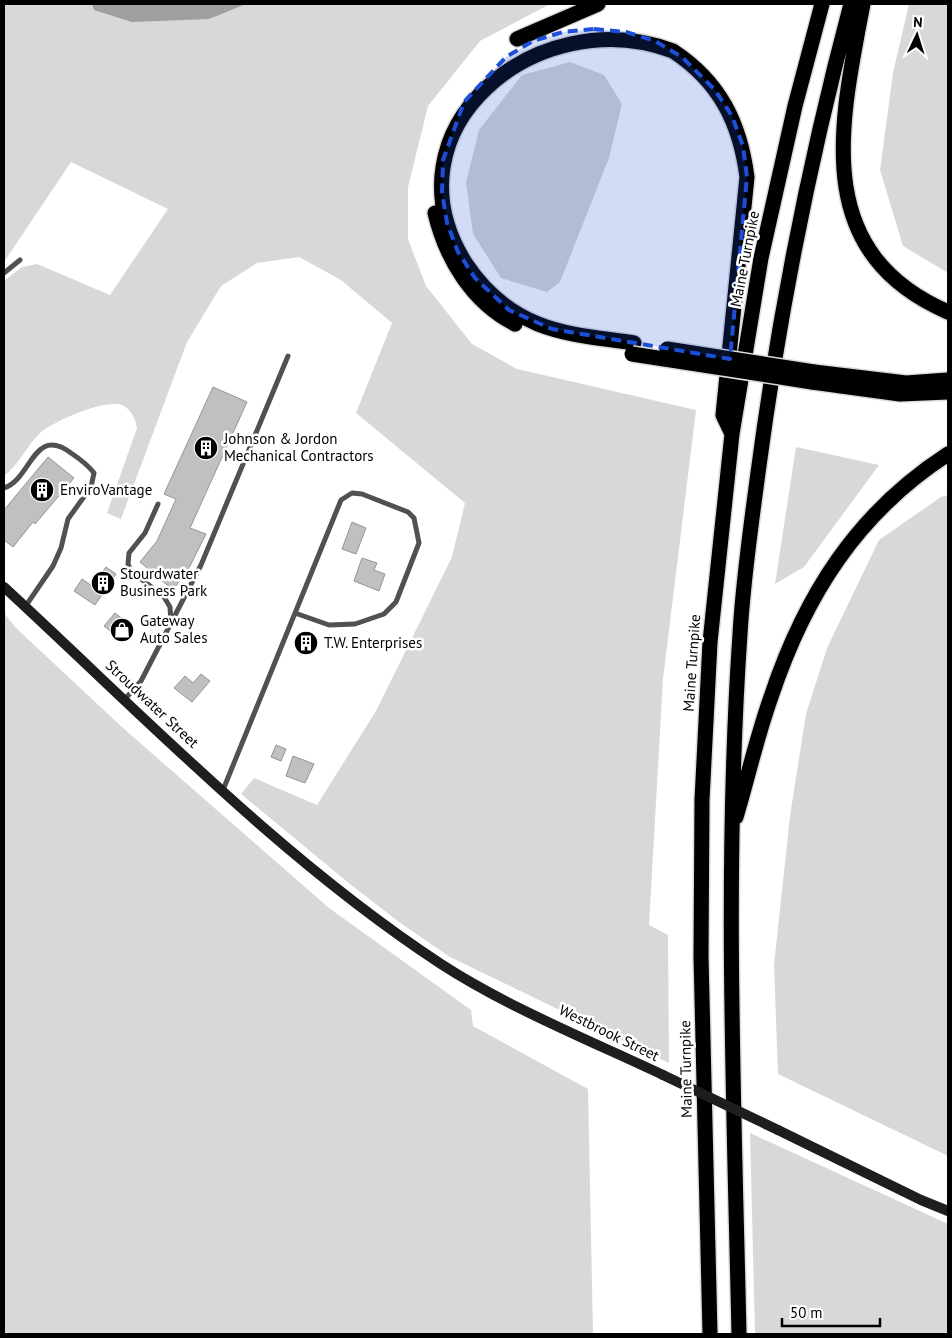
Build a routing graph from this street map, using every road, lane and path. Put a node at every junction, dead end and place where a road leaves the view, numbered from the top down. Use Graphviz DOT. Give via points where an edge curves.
graph roads {
  1 [pos="598,4"];
  2 [pos="822,4"];
  3 [pos="851,4"];
  4 [pos="863,4"];
  5 [pos="502,48"];
  6 [pos="447,113"];
  7 [pos="20,260"];
  8 [pos="4,273"];
  9 [pos="948,312"];
  10 [pos="633,348"];
  11 [pos="288,356"];
  12 [pos="813,377"];
  13 [pos="948,380"];
  14 [pos="948,392"];
  15 [pos="732,434"];
  16 [pos="948,454"];
  17 [pos="4,488"];
  18 [pos="158,504"];
  19 [pos="4,587"];
  20 [pos="25,606"];
  21 [pos="295,613"];
  22 [pos="170,622"];
  23 [pos="125,699"];
  24 [pos="223,790"];
  25 [pos="730,835"];
  26 [pos="281,841"];
  27 [pos="948,1211"];
  28 [pos="710,1334"];
  29 [pos="739,1334"];
  1 -- 5 [label="highway" via="536,29"];
  2 -- 15 [label="highway, Maine Turnpike" via="795,106 764,248"];
  3 -- 25 [label="highway" via="827,94 796,236 768,398 740,631"];
  4 -- 9 [label="highway" via="845,128 846,191 854,221 867,250 887,274 924,302"];
  6 -- 10 [label="highway" via="433,158 433,205 440,236 462,277 494,311 534,334 564,342"];
  7 -- 8 [label="lane"];
  10 -- 12 [label="highway, bridge"];
  10 -- 15 [label="highway" via="552,329 509,310 486,290 463,258 452,238 444,208 442,176 446,145 472,89 520,48 563,32 610,29 655,41 694,67 732,116 743,146 747,177 724,415"];
  11 -- 22 [label="lane" via="201,565"];
  12 -- 13 [label="highway" via="906,383"];
  12 -- 14 [label="highway" via="900,394"];
  15 -- 28 [label="highway, Maine Turnpike" via="710,642 702,800 701,956"];
  16 -- 25 [label="highway" via="899,489 877,511 852,540 821,586 780,670"];
  17 -- 20 [label="lane" via="13,484 38,451 54,444 61,445 94,473 90,487 68,519 62,548 53,566"];
  18 -- 22 [label="lane" via="130,553 128,564 164,597 170,607"];
  19 -- 20 [label="main road, Stroudwater Street"];
  20 -- 23 [label="main road, Stroudwater Street"];
  21 -- 21 [label="lane" via="345,496 362,494 408,512 414,518 419,543 396,602 388,611 372,620 340,625 329,625"];
  21 -- 24 [label="lane"];
  22 -- 23 [label="lane" via="141,681"];
  23 -- 24 [label="main road, Stroudwater Street"];
  24 -- 26 [label="main road, Stroudwater Street"];
  25 -- 29 [label="highway"];
  26 -- 27 [label="main road, Westbrook Street, bridge" via="361,908 463,978"];
}
